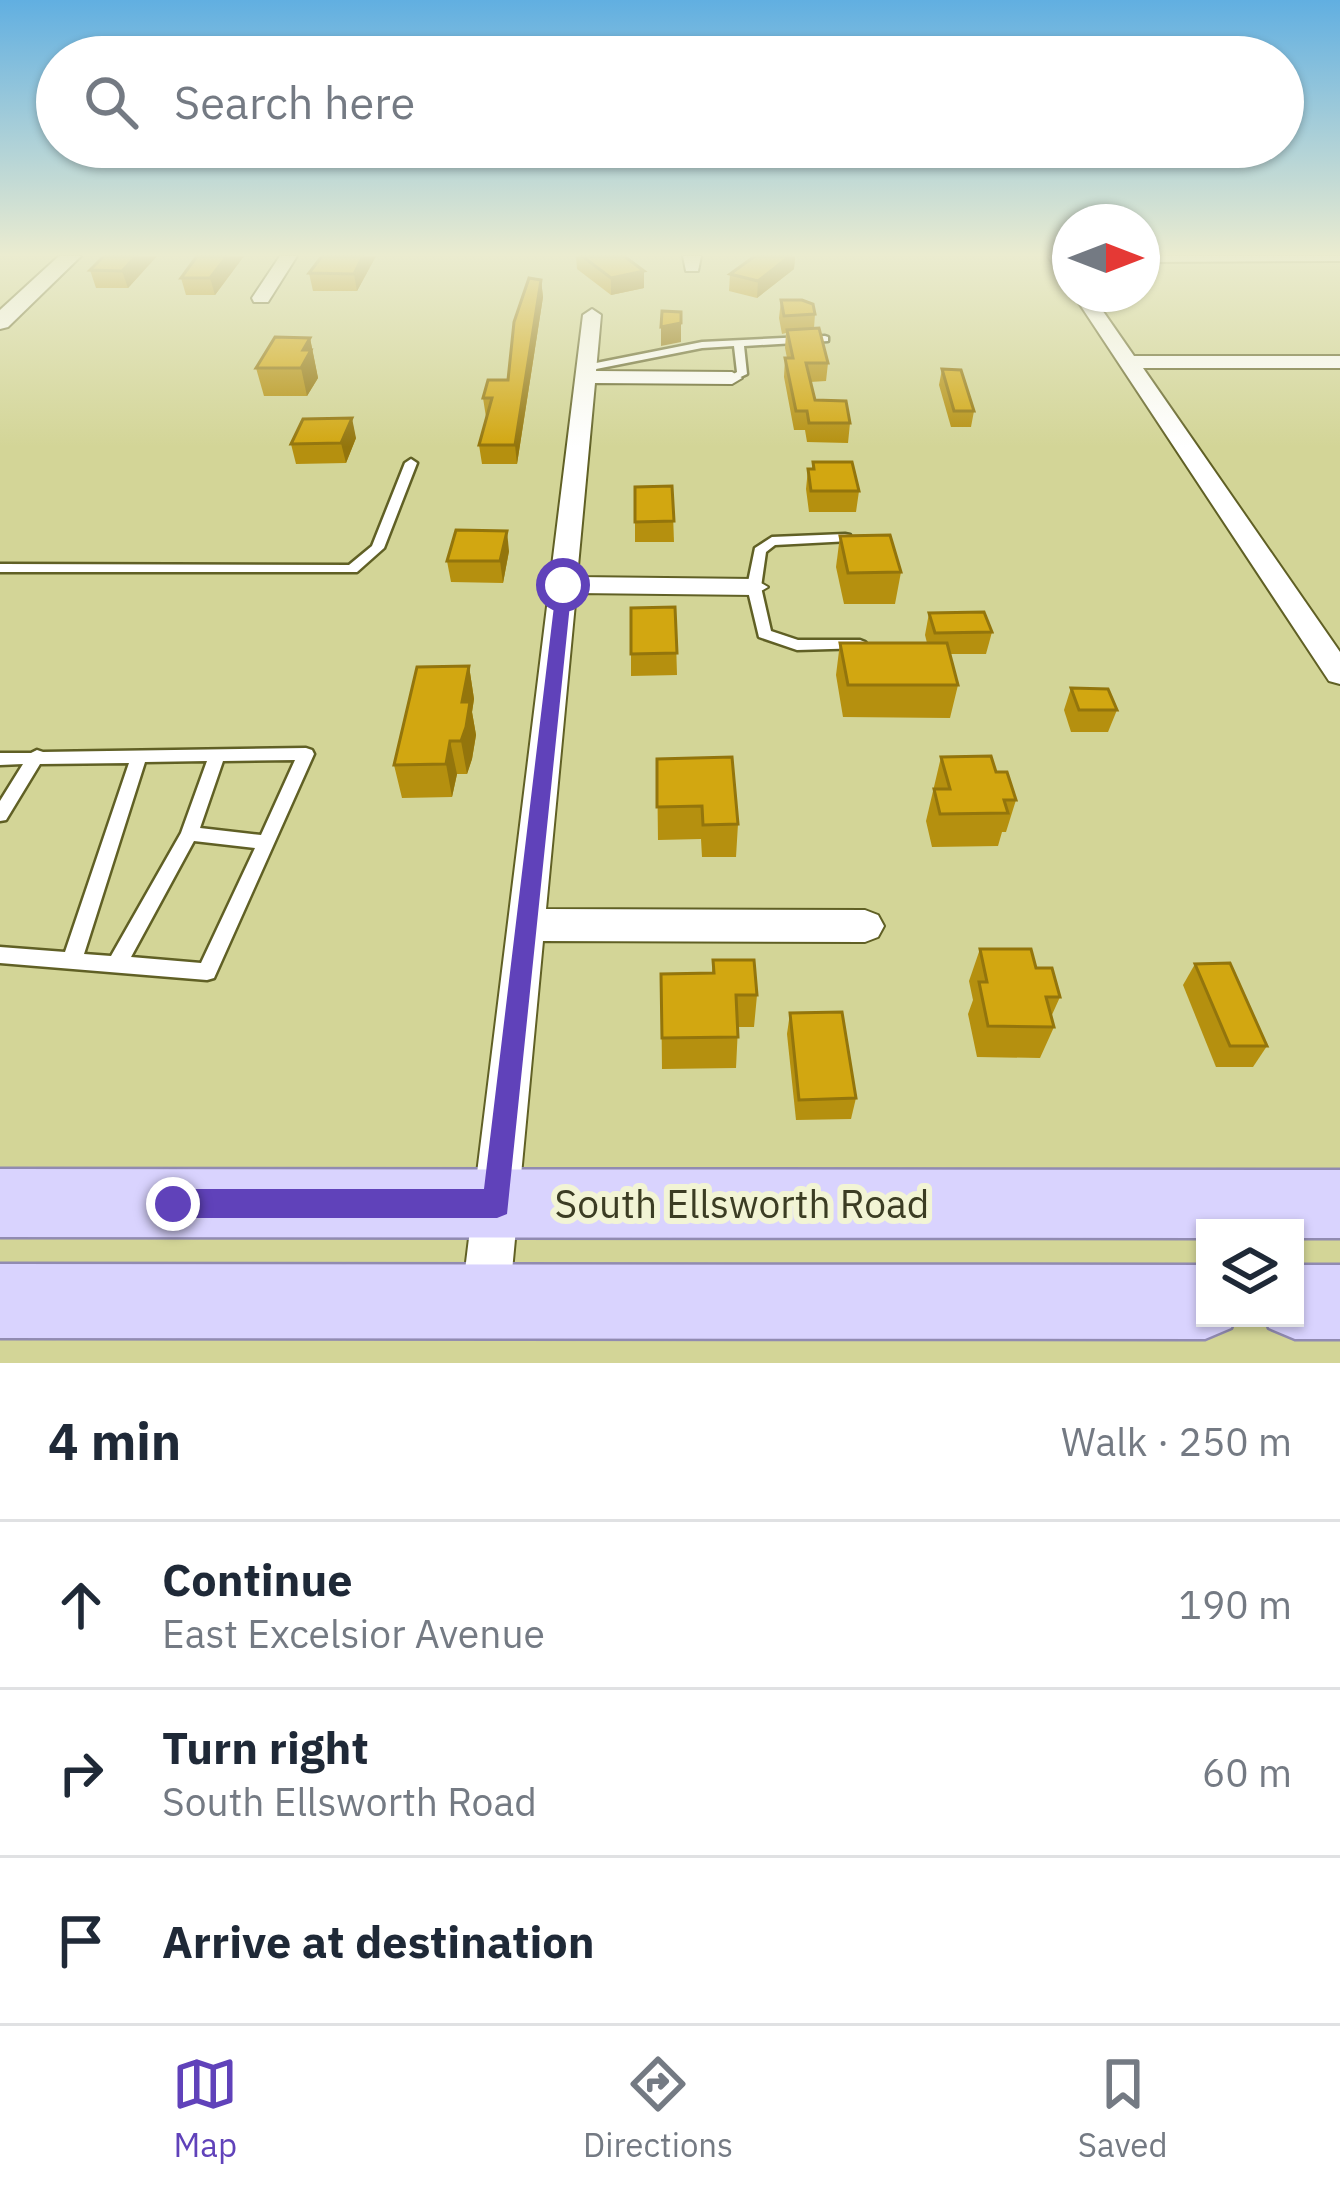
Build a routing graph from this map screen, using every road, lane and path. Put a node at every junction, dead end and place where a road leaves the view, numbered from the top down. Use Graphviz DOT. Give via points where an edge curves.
graph roads {
  1 [pos="592,320"];
  2 [pos="1099,320"];
  3 [pos="825,339"];
  4 [pos="739,344"];
  5 [pos="692,351"];
  6 [pos="1128,362"];
  7 [pos="1340,362"];
  8 [pos="586,373"];
  9 [pos="698,378"];
  10 [pos="732,378"];
  11 [pos="411,463"];
  12 [pos="845,538"];
  13 [pos="0,568"];
  14 [pos="563,585"];
  15 [pos="754,587"];
  16 [pos="863,645"];
  17 [pos="1340,674"];
  18 [pos="38,756"];
  19 [pos="139,756"];
  20 [pos="218,756"];
  21 [pos="0,759"];
  22 [pos="0,815"];
  23 [pos="189,834"];
  24 [pos="266,842"];
  25 [pos="528,925"];
  26 [pos="866,926"];
  27 [pos="0,955"];
  28 [pos="72,960"];
  29 [pos="117,964"];
  30 [pos="497,1204"];
  31 [pos="2,1207"];
  32 [pos="1336,1215"];
  33 [pos="0,1301"];
  34 [pos="1196,1302"];
  35 [pos="1304,1302"];
  36 [pos="1340,1302"];
  37 [pos="485,1303"];
  1 -- 8 [label="street"];
  2 -- 6 [label="street"];
  3 -- 4 [label="lane"];
  4 -- 5 [label="lane"];
  4 -- 10 [label="lane" via="742,374"];
  5 -- 8 [label="lane"];
  5 -- 9 [label="lane"];
  6 -- 7 [label="street"];
  6 -- 17 [label="street"];
  8 -- 9 [label="street"];
  8 -- 14 [label="street"];
  9 -- 10 [label="street"];
  11 -- 13 [label="lane" via="378,548 352,569"];
  12 -- 15 [label="lane" via="772,541 755,559"];
  14 -- 15 [label="street"];
  14 -- 25 [label="street"];
  15 -- 16 [label="lane" via="760,628 770,638"];
  18 -- 19 [label="lane"];
  18 -- 21 [label="lane"];
  18 -- 22 [label="lane"];
  19 -- 20 [label="lane"];
  19 -- 28 [label="lane"];
  20 -- 23 [label="lane"];
  20 -- 24 [label="lane" via="306,754"];
  23 -- 24 [label="lane"];
  23 -- 29 [label="lane"];
  24 -- 29 [label="lane" via="207,972"];
  25 -- 26 [label="street"];
  25 -- 30 [label="street"];
  27 -- 28 [label="lane"];
  28 -- 29 [label="lane"];
  30 -- 31 [label="main road, South Ellsworth Road"];
  30 -- 32 [label="main road, South Ellsworth Road"];
  30 -- 37 [label="street"];
  33 -- 37 [label="main road"];
  34 -- 37 [label="main road"];
  35 -- 36 [label="main road"];
}
